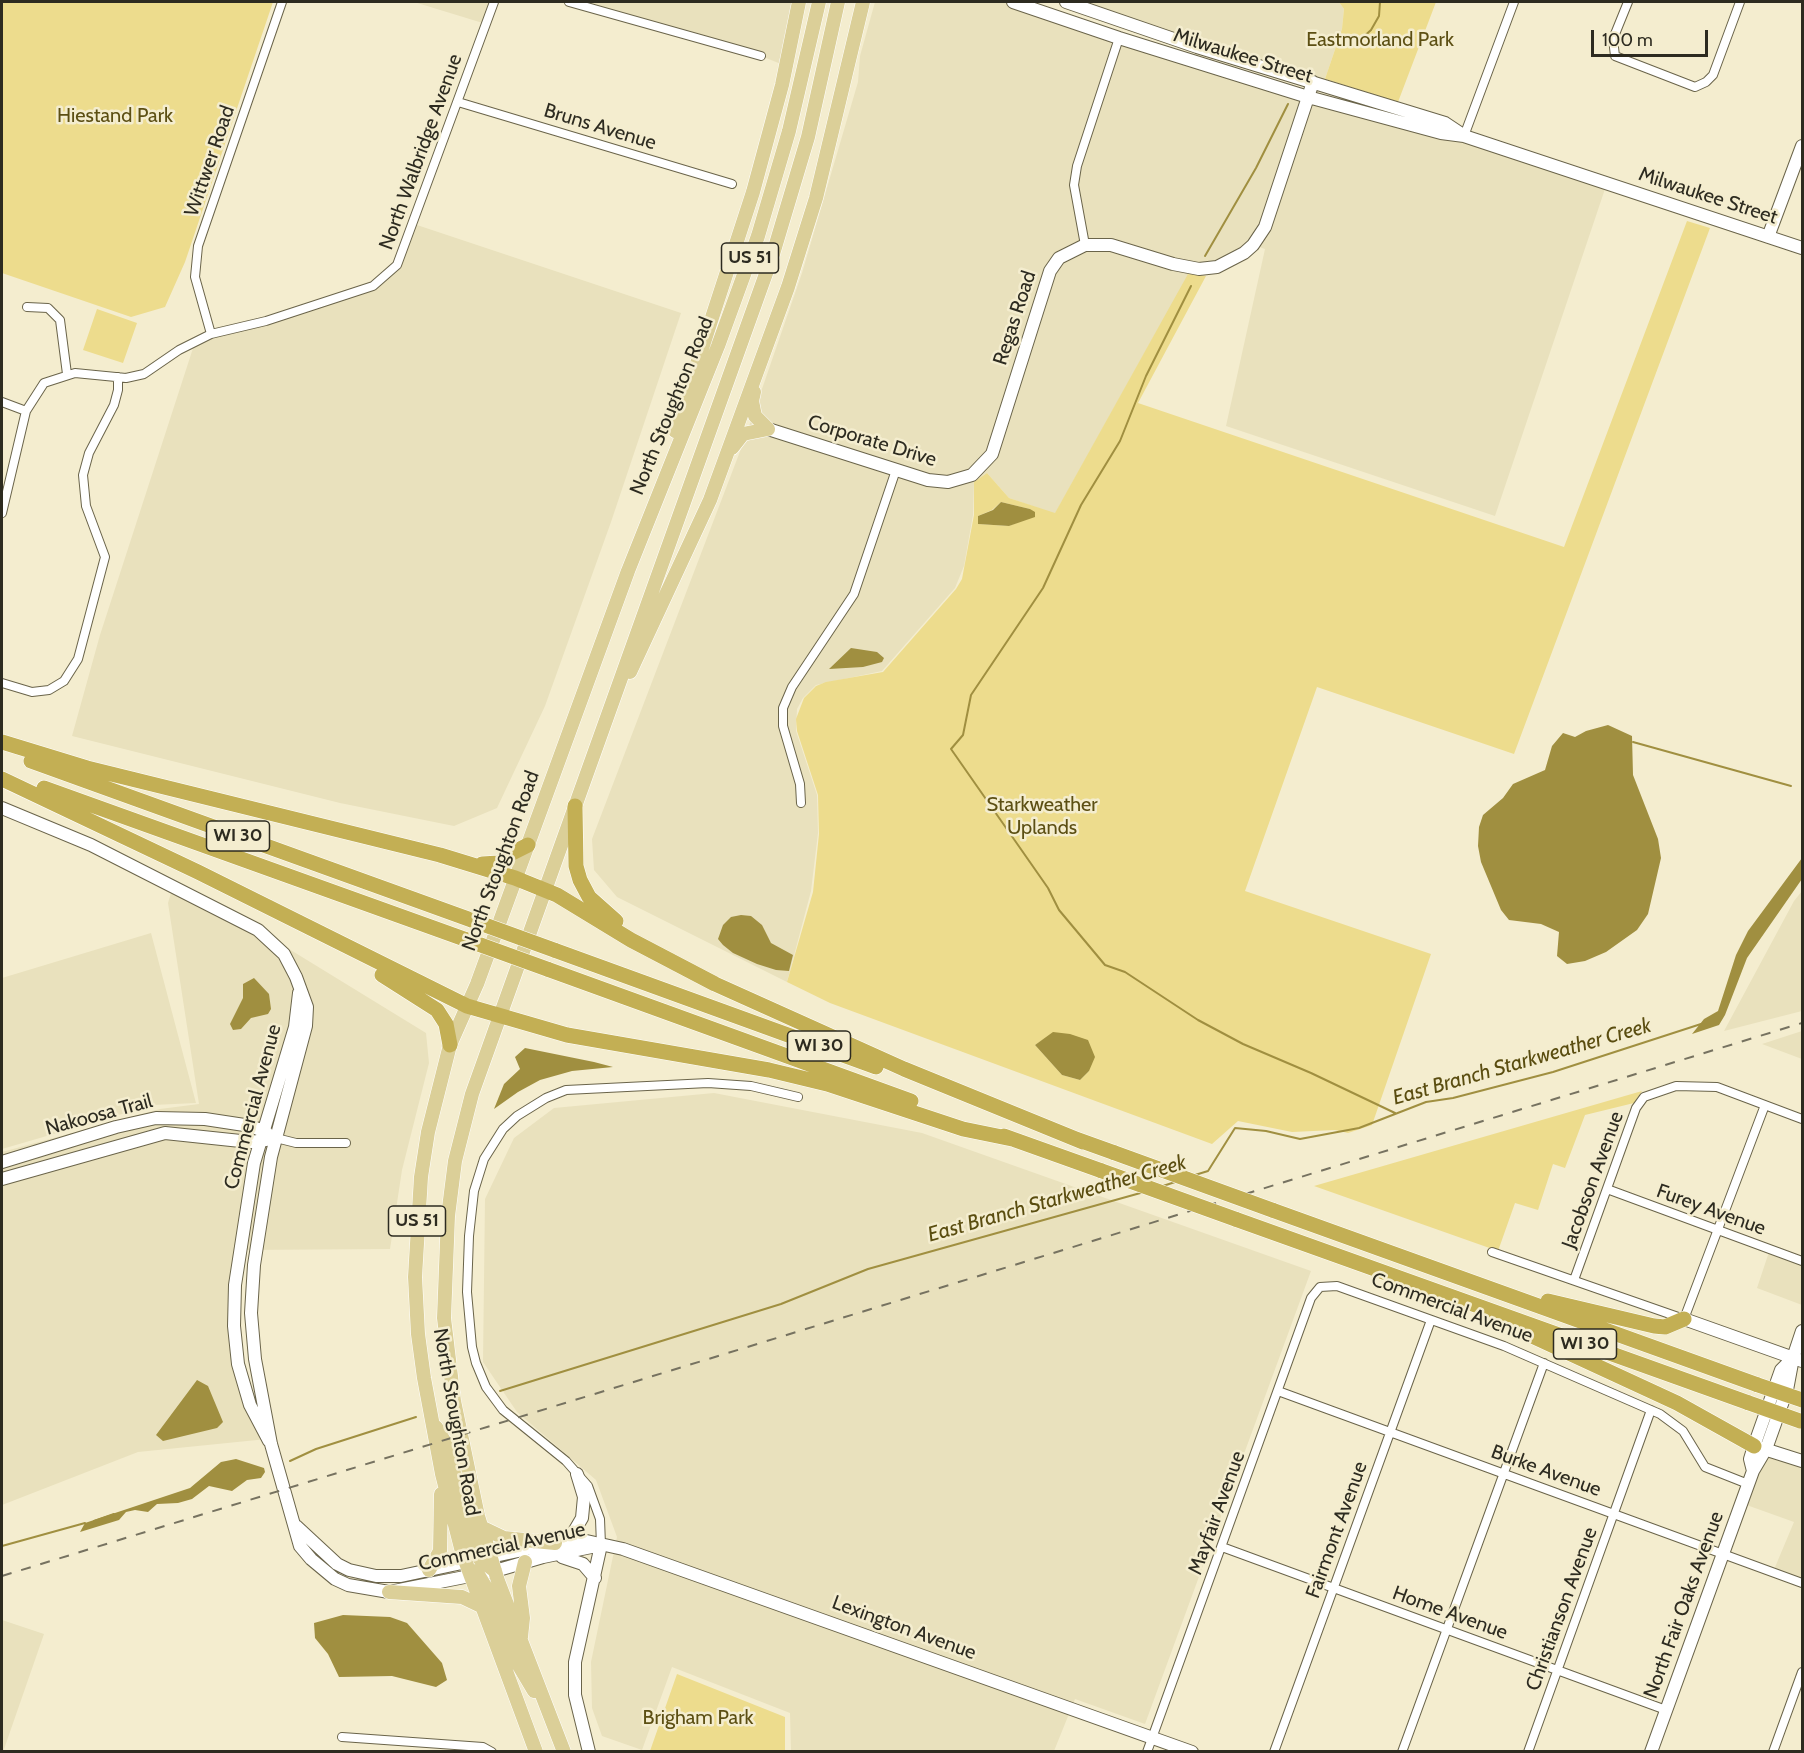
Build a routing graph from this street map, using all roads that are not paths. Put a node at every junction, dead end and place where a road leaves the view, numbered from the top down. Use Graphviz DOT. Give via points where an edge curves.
graph roads {
  1 [pos="282,2"];
  2 [pos="494,2"];
  3 [pos="569,2"];
  4 [pos="819,2"];
  5 [pos="838,2"];
  6 [pos="1013,2"];
  7 [pos="1031,2"];
  8 [pos="1066,2"];
  9 [pos="1514,2"];
  10 [pos="1628,2"];
  11 [pos="1740,2"];
  12 [pos="799,3"];
  13 [pos="863,4"];
  14 [pos="1122,21"];
  15 [pos="1119,38"];
  16 [pos="1205,50"];
  17 [pos="760,56"];
  18 [pos="1313,82"];
  19 [pos="1308,97"];
  20 [pos="458,102"];
  21 [pos="1464,136"];
  22 [pos="1803,146"];
  23 [pos="732,184"];
  24 [pos="1768,237"];
  25 [pos="1085,245"];
  26 [pos="1803,248"];
  27 [pos="27,307"];
  28 [pos="211,334"];
  29 [pos="759,366"];
  30 [pos="67,374"];
  31 [pos="118,377"];
  32 [pos="2,402"];
  33 [pos="26,411"];
  34 [pos="768,429"];
  35 [pos="723,466"];
  36 [pos="896,470"];
  37 [pos="966,477"];
  38 [pos="653,506"];
  39 [pos="2,508"];
  40 [pos="2,683"];
  41 [pos="2,742"];
  42 [pos="595,747"];
  43 [pos="2,750"];
  44 [pos="2,772"];
  45 [pos="2,779"];
  46 [pos="801,803"];
  47 [pos="575,806"];
  48 [pos="2,808"];
  49 [pos="528,845"];
  50 [pos="470,863"];
  51 [pos="515,878"];
  52 [pos="546,889"];
  53 [pos="314,931"];
  54 [pos="672,961"];
  55 [pos="299,988"];
  56 [pos="467,1006"];
  57 [pos="500,1016"];
  58 [pos="450,1045"];
  59 [pos="798,1097"];
  60 [pos="1765,1105"];
  61 [pos="1803,1119"];
  62 [pos="261,1136"];
  63 [pos="276,1138"];
  64 [pos="1012,1139"];
  65 [pos="1083,1142"];
  66 [pos="346,1143"];
  67 [pos="2,1162"];
  68 [pos="2,1179"];
  69 [pos="1607,1189"];
  70 [pos="1718,1230"];
  71 [pos="1492,1252"];
  72 [pos="1803,1261"];
  73 [pos="1574,1280"];
  74 [pos="1475,1283"];
  75 [pos="1421,1285"];
  76 [pos="1320,1287"];
  77 [pos="1684,1319"];
  78 [pos="1431,1320"];
  79 [pos="1803,1331"];
  80 [pos="1798,1360"];
  81 [pos="1544,1363"];
  82 [pos="1278,1391"];
  83 [pos="1803,1400"];
  84 [pos="1651,1410"];
  85 [pos="432,1420"];
  86 [pos="1801,1421"];
  87 [pos="1390,1432"];
  88 [pos="271,1444"];
  89 [pos="1760,1447"];
  90 [pos="1803,1461"];
  91 [pos="1503,1473"];
  92 [pos="442,1474"];
  93 [pos="577,1474"];
  94 [pos="1748,1484"];
  95 [pos="1613,1514"];
  96 [pos="295,1525"];
  97 [pos="481,1527"];
  98 [pos="601,1545"];
  99 [pos="556,1547"];
  100 [pos="1221,1547"];
  101 [pos="1723,1554"];
  102 [pos="485,1558"];
  103 [pos="525,1562"];
  104 [pos="429,1570"];
  105 [pos="471,1570"];
  106 [pos="495,1571"];
  107 [pos="595,1578"];
  108 [pos="1803,1583"];
  109 [pos="1333,1588"];
  110 [pos="389,1592"];
  111 [pos="483,1607"];
  112 [pos="1446,1629"];
  113 [pos="521,1642"];
  114 [pos="1557,1670"];
  115 [pos="1803,1672"];
  116 [pos="548,1708"];
  117 [pos="1666,1710"];
  118 [pos="342,1737"];
  119 [pos="1152,1737"];
  120 [pos="492,1752"];
  121 [pos="536,1752"];
  122 [pos="564,1752"];
  123 [pos="589,1752"];
  124 [pos="1147,1752"];
  125 [pos="1192,1752"];
  126 [pos="1274,1752"];
  127 [pos="1402,1752"];
  128 [pos="1528,1752"];
  129 [pos="1651,1752"];
  130 [pos="1773,1752"];
  1 -- 28 [label="street, Wittwer Road" via="198,246 195,277"];
  2 -- 20 [label="street, North Walbridge Avenue"];
  3 -- 17 [label="street"];
  4 -- 38 [label="main road, North Stoughton Road / US 51" via="789,130 758,236"];
  5 -- 42 [label="main road, North Stoughton Road / US 51" via="808,137 773,254"];
  6 -- 15 [label="street, Milwaukee Street"];
  7 -- 14 [label="street" via="1107,27"];
  8 -- 14 [label="street, Milwaukee Street"];
  9 -- 21 [label="street"];
  10 -- 11 [label="street" via="1612,48 1619,59 1697,87 1713,75"];
  12 -- 38 [label="main road" via="753,192"];
  13 -- 29 [label="main road" via="816,198"];
  14 -- 16 [label="street, Milwaukee Street"];
  15 -- 16 [label="street" via="1133,34"];
  15 -- 19 [label="street, Milwaukee Street"];
  15 -- 25 [label="street" via="1077,166 1074,185"];
  16 -- 18 [label="street, Milwaukee Street"];
  18 -- 19 [label="street"];
  18 -- 21 [label="street, Milwaukee Street" via="1445,123"];
  19 -- 21 [label="street, Milwaukee Street"];
  19 -- 25 [label="street" via="1265,227 1244,253 1217,267 1199,268 1111,245"];
  20 -- 23 [label="street, Bruns Avenue"];
  20 -- 28 [label="street, North Walbridge Avenue" via="397,265 380,282 340,298"];
  21 -- 24 [label="street, Milwaukee Street"];
  22 -- 24 [label="street"];
  24 -- 26 [label="street, Milwaukee Street"];
  25 -- 37 [label="street, Regas Road" via="1064,254 1050,271 992,454 980,469"];
  27 -- 30 [label="street" via="48,308 60,320"];
  28 -- 31 [label="street, North Walbridge Avenue" via="183,347 144,374"];
  29 -- 34 [label="main road" via="753,409"];
  29 -- 35 [label="main road"];
  30 -- 31 [label="street, North Walbridge Avenue"];
  30 -- 33 [label="street, North Walbridge Avenue" via="40,387"];
  31 -- 40 [label="street" via="114,405 88,453 83,475 86,506 105,557 78,658 64,681 49,690 32,692"];
  32 -- 33 [label="street"];
  33 -- 39 [label="street, North Walbridge Avenue"];
  34 -- 35 [label="main road" via="751,431 738,439"];
  34 -- 36 [label="street, Corporate Drive"];
  35 -- 42 [label="main road"];
  36 -- 37 [label="street, Corporate Drive" via="942,482"];
  36 -- 46 [label="street" via="854,594 792,687 783,708 783,726 800,784"];
  38 -- 49 [label="main road, North Stoughton Road / US 51"];
  41 -- 50 [label="highway" via="98,771"];
  42 -- 47 [label="main road, North Stoughton Road / US 51"];
  43 -- 65 [label="highway, WI 30, bridge"];
  44 -- 64 [label="highway, WI 30, bridge"];
  45 -- 53 [label="highway"];
  47 -- 52 [label="main road, North Stoughton Road / US 51"];
  47 -- 54 [label="highway" via="576,866 589,897 607,915"];
  48 -- 55 [label="street, Commercial Avenue" via="91,845 258,930 284,954"];
  49 -- 50 [label="highway" via="499,863"];
  49 -- 51 [label="main road, North Stoughton Road / US 51"];
  50 -- 51 [label="highway"];
  51 -- 52 [label="highway"];
  51 -- 56 [label="main road, North Stoughton Road / US 51"];
  52 -- 54 [label="highway"];
  52 -- 57 [label="main road, North Stoughton Road / US 51"];
  53 -- 56 [label="highway"];
  53 -- 58 [label="highway" via="432,1005 446,1024"];
  54 -- 65 [label="highway" via="849,1045"];
  55 -- 62 [label="street, Commercial Avenue" via="296,1022"];
  55 -- 63 [label="street, Commercial Avenue" via="307,1007 306,1026"];
  56 -- 57 [label="highway"];
  56 -- 58 [label="main road, North Stoughton Road / US 51"];
  57 -- 64 [label="highway" via="617,1046 769,1070 826,1084 963,1129"];
  57 -- 97 [label="main road, North Stoughton Road / US 51" via="462,1132 452,1186 445,1266 444,1318 451,1380"];
  58 -- 85 [label="main road, North Stoughton Road / US 51" via="428,1132 416,1237 418,1334"];
  59 -- 93 [label="street" via="751,1086 708,1083 577,1088 526,1109 503,1129 484,1159 474,1191 467,1292 476,1363 492,1396 512,1419"];
  60 -- 61 [label="street"];
  60 -- 69 [label="street, Jacobson Avenue" via="1717,1087 1695,1084 1648,1095 1636,1108"];
  60 -- 70 [label="street"];
  62 -- 63 [label="street, Nakoosa Trail"];
  62 -- 67 [label="street, Nakoosa Trail" via="205,1119 156,1118"];
  62 -- 68 [label="street, Nakoosa Trail" via="165,1133"];
  62 -- 88 [label="street, Commercial Avenue" via="239,1250 234,1326 244,1387"];
  63 -- 66 [label="street, Nakoosa Trail" via="296,1143"];
  63 -- 88 [label="street, Commercial Avenue" via="254,1265 251,1313"];
  64 -- 75 [label="highway, WI 30, bridge"];
  65 -- 74 [label="highway, WI 30, bridge"];
  69 -- 70 [label="street, Furey Avenue"];
  69 -- 73 [label="street, Jacobson Avenue"];
  70 -- 72 [label="street, Furey Avenue"];
  70 -- 77 [label="street"];
  71 -- 73 [label="street"];
  73 -- 77 [label="street"];
  74 -- 77 [label="highway" via="1653,1326 1665,1327"];
  74 -- 83 [label="highway, WI 30, bridge"];
  75 -- 86 [label="highway, WI 30, bridge"];
  75 -- 89 [label="highway" via="1677,1403"];
  76 -- 78 [label="street, Commercial Avenue" via="1337,1286"];
  76 -- 82 [label="street, Mayfair Avenue" via="1311,1298"];
  77 -- 80 [label="street"];
  78 -- 81 [label="street, Commercial Avenue"];
  78 -- 87 [label="street, Fairmont Avenue"];
  79 -- 80 [label="street, North Fair Oaks Avenue"];
  80 -- 89 [label="street, North Fair Oaks Avenue" via="1781,1370"];
  81 -- 84 [label="street, Commercial Avenue"];
  81 -- 91 [label="street"];
  82 -- 87 [label="street, Burke Avenue"];
  82 -- 100 [label="street, Mayfair Avenue"];
  84 -- 94 [label="street, Commercial Avenue" via="1683,1431 1705,1467"];
  84 -- 95 [label="street, Christianson Avenue"];
  85 -- 92 [label="main road, North Stoughton Road / US 51"];
  85 -- 102 [label="main road" via="446,1443 471,1539"];
  87 -- 91 [label="street, Burke Avenue"];
  87 -- 109 [label="street, Fairmont Avenue"];
  88 -- 96 [label="street, Commercial Avenue"];
  89 -- 90 [label="street"];
  89 -- 94 [label="street, North Fair Oaks Avenue" via="1750,1459"];
  91 -- 95 [label="street, Burke Avenue"];
  91 -- 112 [label="street"];
  92 -- 104 [label="main road" via="440,1551"];
  92 -- 105 [label="main road, North Stoughton Road / US 51"];
  93 -- 98 [label="street" via="588,1486 597,1508"];
  93 -- 99 [label="street" via="584,1497 582,1518 572,1534"];
  94 -- 101 [label="street, North Fair Oaks Avenue"];
  95 -- 101 [label="street, Burke Avenue"];
  95 -- 114 [label="street, Christianson Avenue"];
  96 -- 104 [label="street, Commercial Avenue" via="326,1555 349,1570 385,1577"];
  96 -- 110 [label="street, Commercial Avenue" via="300,1546 334,1579 361,1589"];
  97 -- 99 [label="main road" via="504,1538"];
  97 -- 102 [label="main road, North Stoughton Road / US 51"];
  98 -- 99 [label="street, Commercial Avenue" via="582,1540"];
  98 -- 107 [label="street"];
  98 -- 119 [label="street, Lexington Avenue" via="671,1564"];
  99 -- 102 [label="street, Commercial Avenue"];
  99 -- 103 [label="street, Commercial Avenue"];
  99 -- 107 [label="street" via="583,1564"];
  100 -- 109 [label="street, Home Avenue"];
  100 -- 119 [label="street, Mayfair Avenue"];
  101 -- 108 [label="street, Burke Avenue"];
  101 -- 117 [label="street, North Fair Oaks Avenue"];
  102 -- 105 [label="street, Commercial Avenue"];
  102 -- 106 [label="main road"];
  103 -- 106 [label="street, Commercial Avenue"];
  103 -- 113 [label="main road" via="519,1586"];
  104 -- 105 [label="street, Commercial Avenue"];
  105 -- 106 [label="street, Commercial Avenue"];
  105 -- 110 [label="street, Commercial Avenue"];
  105 -- 111 [label="main road, North Stoughton Road / US 51"];
  105 -- 116 [label="main road" via="524,1676"];
  106 -- 113 [label="main road"];
  107 -- 123 [label="street" via="575,1662 575,1695"];
  109 -- 112 [label="street, Home Avenue"];
  109 -- 126 [label="street, Fairmont Avenue"];
  110 -- 111 [label="main road" via="462,1597"];
  111 -- 121 [label="main road, North Stoughton Road / US 51"];
  112 -- 114 [label="street, Home Avenue"];
  112 -- 127 [label="street"];
  113 -- 116 [label="main road"];
  114 -- 117 [label="street, Home Avenue"];
  114 -- 128 [label="street, Christianson Avenue"];
  115 -- 130 [label="street"];
  116 -- 122 [label="main road"];
  117 -- 129 [label="street, North Fair Oaks Avenue"];
  118 -- 120 [label="street" via="483,1747"];
  119 -- 124 [label="street, Mayfair Avenue"];
  119 -- 125 [label="street, Lexington Avenue"];
}
